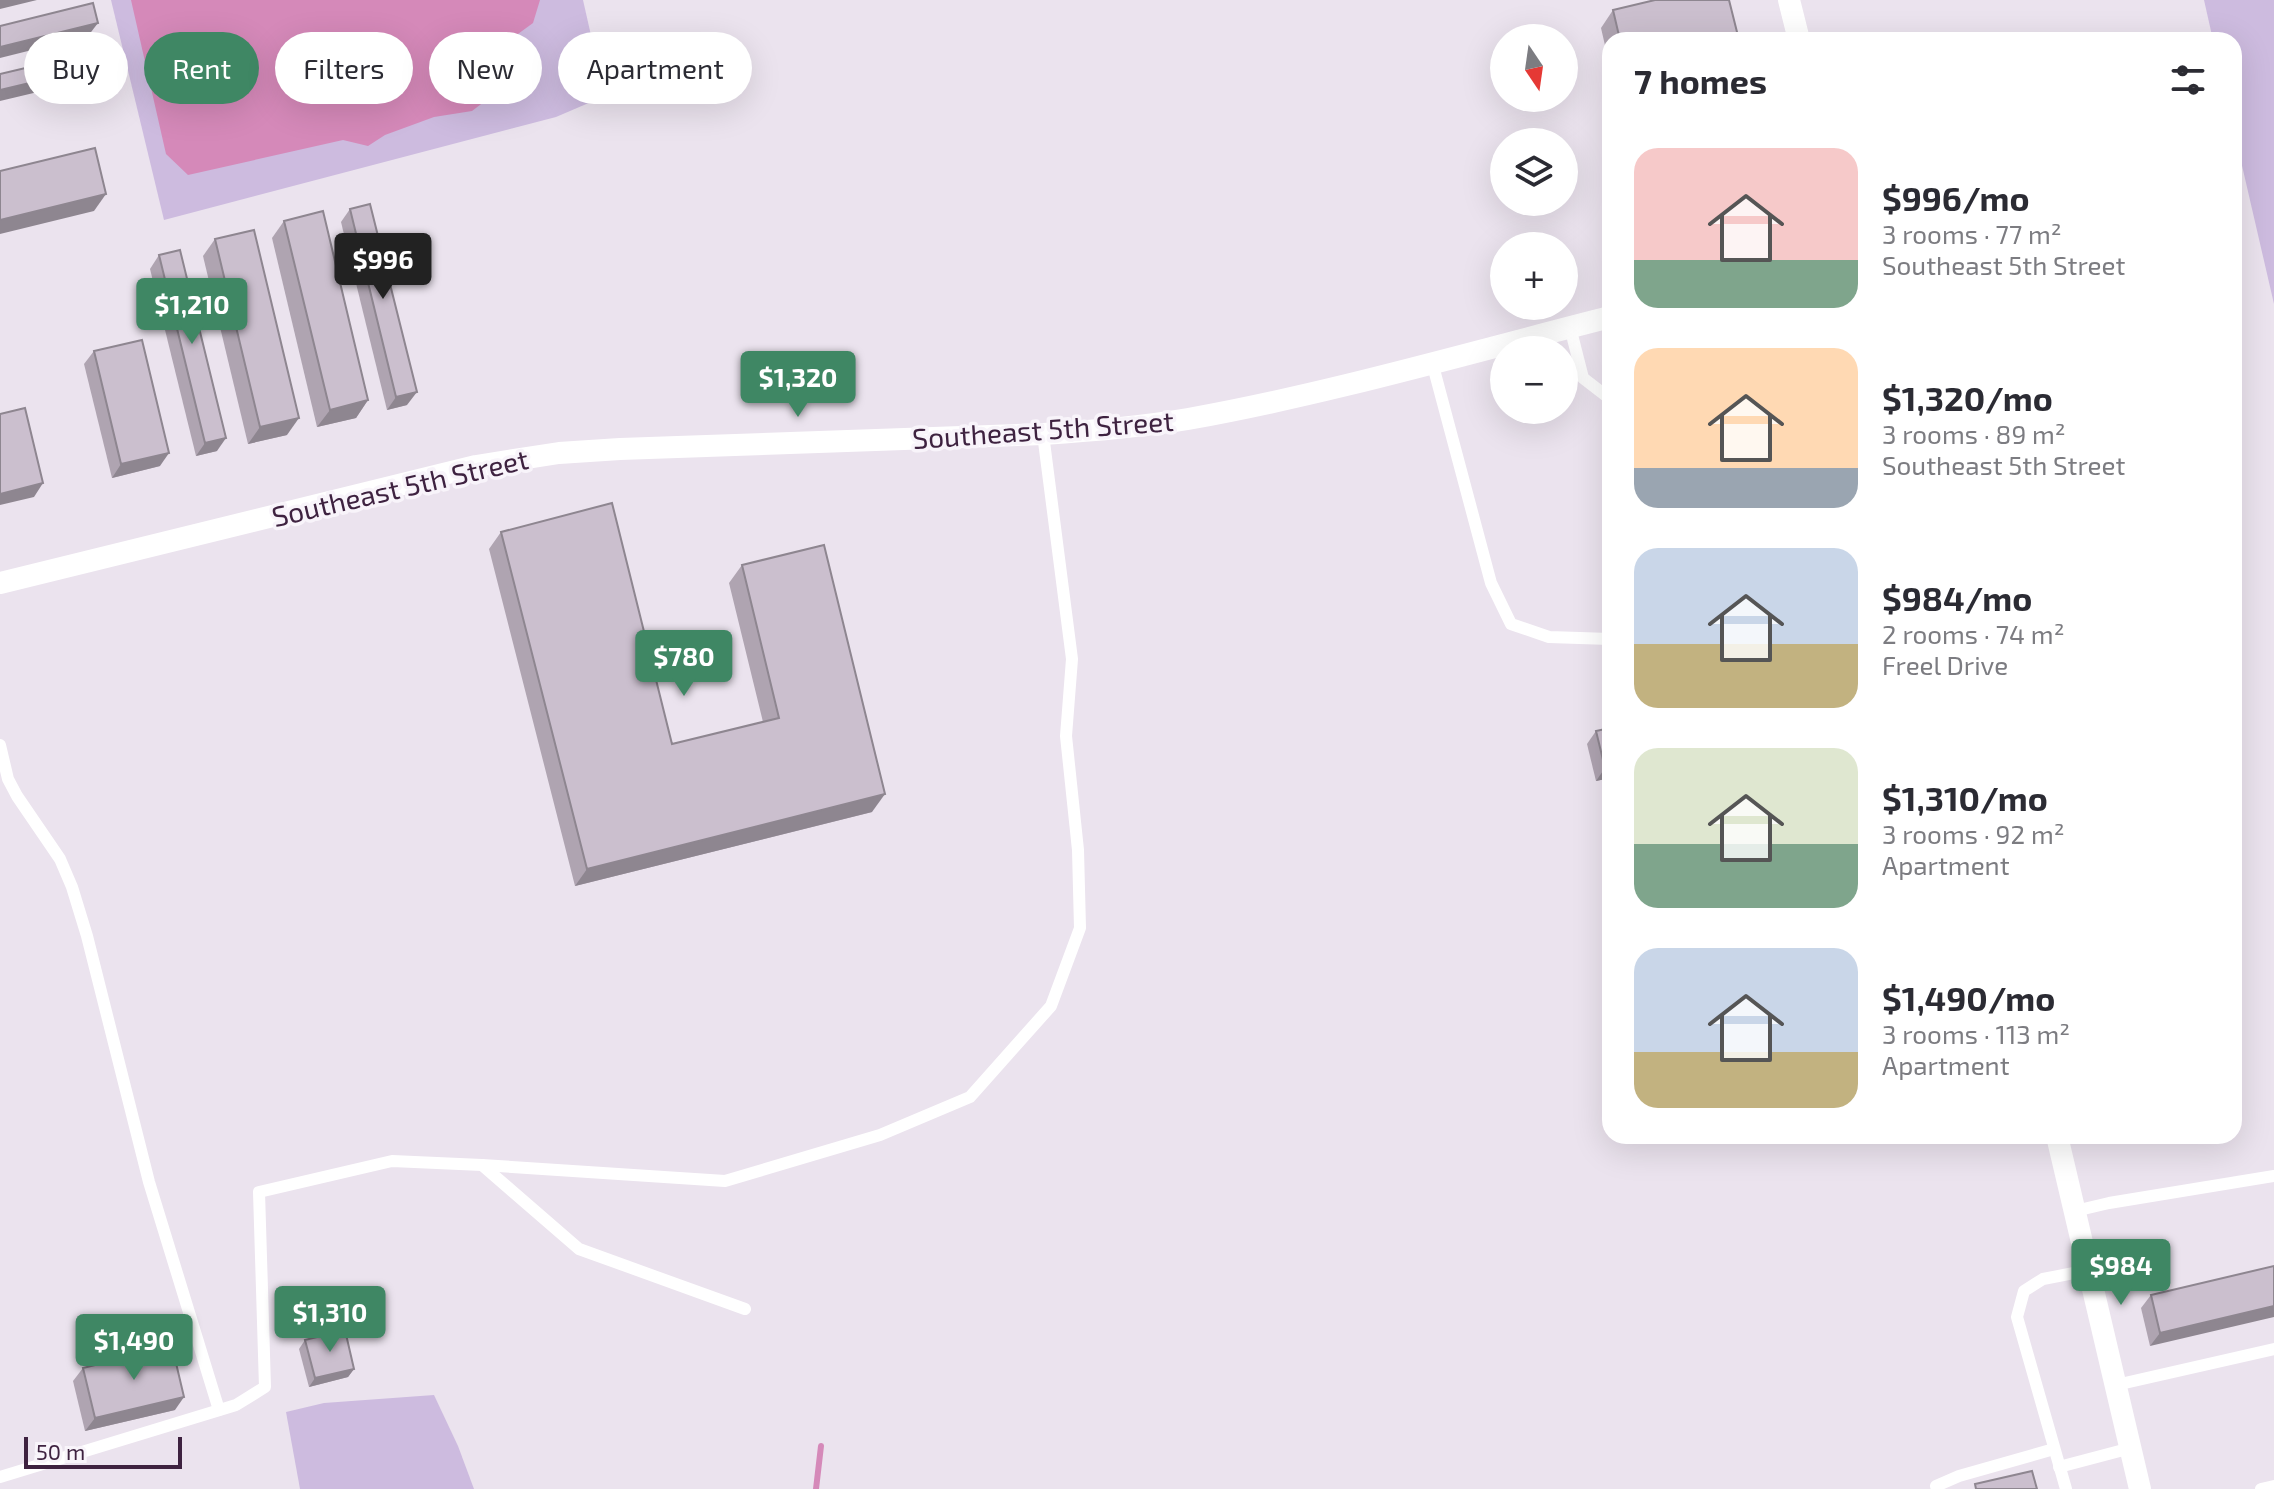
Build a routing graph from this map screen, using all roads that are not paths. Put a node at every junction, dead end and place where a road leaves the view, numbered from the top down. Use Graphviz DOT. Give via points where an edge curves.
graph roads {
  1 [pos="1789,0"];
  2 [pos="1797,32"];
  3 [pos="1602,319"];
  4 [pos="1570,327"];
  5 [pos="1432,362"];
  6 [pos="1602,393"];
  7 [pos="1043,434"];
  8 [pos="0,583"];
  9 [pos="1602,639"];
  10 [pos="0,745"];
  11 [pos="2059,1144"];
  12 [pos="482,1165"];
  13 [pos="2274,1176"];
  14 [pos="2075,1211"];
  15 [pos="2089,1270"];
  16 [pos="745,1309"];
  17 [pos="2274,1349"];
  18 [pos="2116,1385"];
  19 [pos="219,1410"];
  20 [pos="2131,1448"];
  21 [pos="2054,1449"];
  22 [pos="2059,1467"];
  23 [pos="0,1477"];
  24 [pos="2274,1486"];
  25 [pos="1934,1488"];
  26 [pos="2066,1489"];
  27 [pos="2140,1489"];
  28 [pos="2261,1489"];
  1 -- 2 [label="street"];
  3 -- 4 [label="street, Southeast 5th Street"];
  4 -- 5 [label="street, Southeast 5th Street"];
  4 -- 6 [label="lane" via="1583,378"];
  5 -- 7 [label="street, Southeast 5th Street" via="1188,419"];
  5 -- 9 [label="lane" via="1491,583 1511,624 1549,637"];
  7 -- 8 [label="street, Southeast 5th Street" via="559,453 476,466"];
  7 -- 12 [label="lane" via="1072,659 1066,736 1080,928 1051,1006 970,1097 880,1135 725,1181"];
  10 -- 19 [label="lane" via="8,779 72,887 149,1182"];
  11 -- 14 [label="street"];
  12 -- 16 [label="lane" via="579,1249"];
  12 -- 19 [label="lane" via="392,1161 259,1192 265,1387"];
  13 -- 14 [label="lane"];
  14 -- 15 [label="street"];
  15 -- 18 [label="street"];
  15 -- 21 [label="lane" via="2043,1279 2024,1291 2017,1317"];
  17 -- 18 [label="lane"];
  18 -- 20 [label="street"];
  19 -- 23 [label="lane"];
  20 -- 22 [label="lane"];
  20 -- 27 [label="street"];
  21 -- 22 [label="lane"];
  21 -- 25 [label="lane"];
  22 -- 26 [label="lane"];
  24 -- 28 [label="lane"];
}
